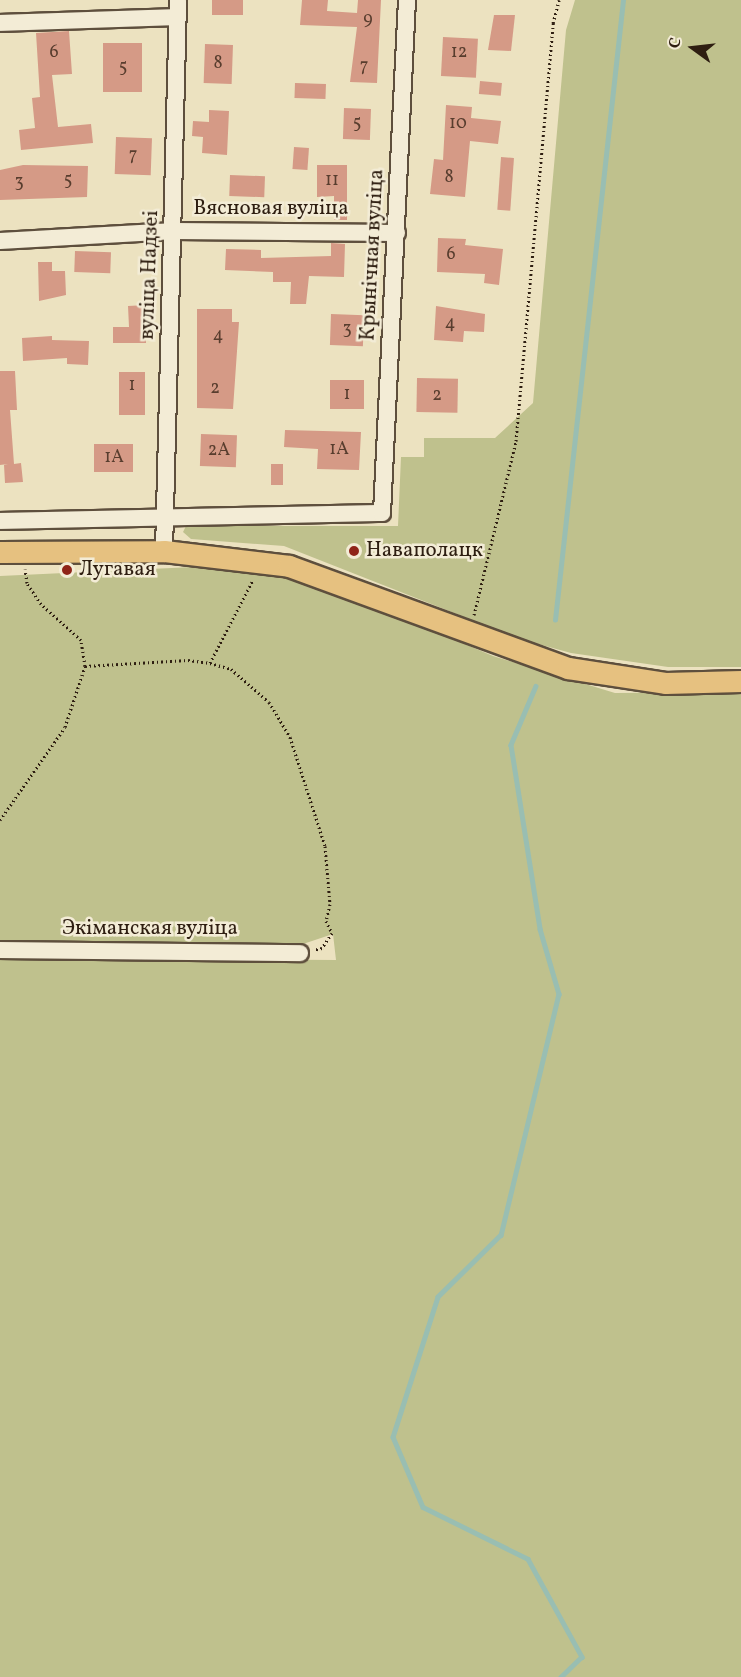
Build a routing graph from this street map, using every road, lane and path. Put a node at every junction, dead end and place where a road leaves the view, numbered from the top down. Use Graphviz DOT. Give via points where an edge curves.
graph roads {
  1 [pos="178,0"];
  2 [pos="408,0"];
  3 [pos="559,0"];
  4 [pos="178,17"];
  5 [pos="0,23"];
  6 [pos="175,231"];
  7 [pos="397,233"];
  8 [pos="0,241"];
  9 [pos="165,519"];
  10 [pos="0,521"];
  11 [pos="164,551"];
  12 [pos="0,552"];
  13 [pos="25,552"];
  14 [pos="261,561"];
  15 [pos="469,634"];
  16 [pos="210,663"];
  17 [pos="85,666"];
  18 [pos="741,681"];
  19 [pos="0,820"];
  20 [pos="0,950"];
  21 [pos="300,953"];
  1 -- 4 [label="street, вуліца Надзеі"];
  2 -- 7 [label="street, Крынічная вуліца"];
  3 -- 15 [label="path" via="552,23 516,441"];
  4 -- 5 [label="street"];
  4 -- 6 [label="street, вуліца Надзеі"];
  6 -- 7 [label="street, Вясновая вуліца"];
  6 -- 8 [label="street, Вясновая вуліца"];
  6 -- 9 [label="street, вуліца Надзеі"];
  7 -- 9 [label="street, Крынічная вуліца" via="382,513"];
  9 -- 10 [label="street"];
  9 -- 11 [label="street, вуліца Надзеі"];
  11 -- 13 [label="main road"];
  11 -- 14 [label="main road"];
  12 -- 13 [label="main road"];
  13 -- 17 [label="path" via="31,590 81,640"];
  14 -- 15 [label="main road" via="352,585"];
  14 -- 16 [label="path" via="240,610"];
  15 -- 18 [label="main road" via="526,656 615,677 665,683"];
  16 -- 17 [label="path"];
  16 -- 21 [label="path" via="231,669 268,702 290,737 312,802 325,846 330,904 326,921 332,933 322,948"];
  17 -- 19 [label="path" via="65,727"];
  20 -- 21 [label="street, Экіманская вуліца"];
}
